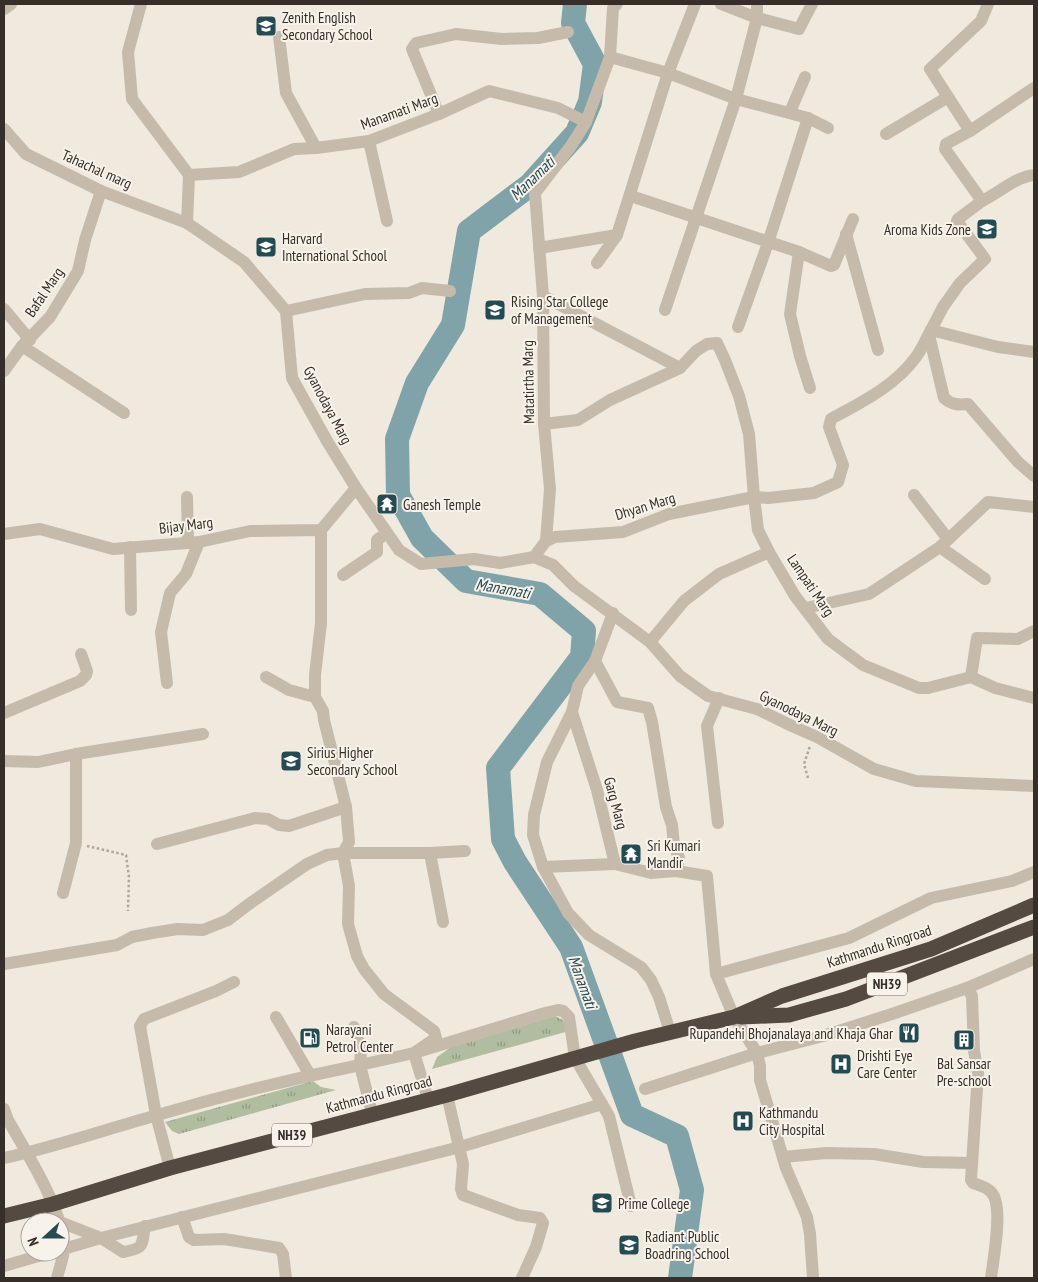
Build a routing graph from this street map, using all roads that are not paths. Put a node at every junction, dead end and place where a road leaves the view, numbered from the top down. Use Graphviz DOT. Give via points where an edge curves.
graph roads {
  1 [pos="11,4"];
  2 [pos="141,4"];
  3 [pos="617,4"];
  4 [pos="695,4"];
  5 [pos="722,4"];
  6 [pos="757,4"];
  7 [pos="812,4"];
  8 [pos="988,4"];
  9 [pos="4,9"];
  10 [pos="757,18"];
  11 [pos="568,32"];
  12 [pos="279,37"];
  13 [pos="610,57"];
  14 [pos="668,73"];
  15 [pos="805,77"];
  16 [pos="1034,88"];
  17 [pos="948,97"];
  18 [pos="736,99"];
  19 [pos="790,112"];
  20 [pos="440,114"];
  21 [pos="808,118"];
  22 [pos="586,122"];
  23 [pos="828,128"];
  24 [pos="4,129"];
  25 [pos="970,131"];
  26 [pos="886,134"];
  27 [pos="369,141"];
  28 [pos="316,148"];
  29 [pos="189,175"];
  30 [pos="1034,175"];
  31 [pos="101,191"];
  32 [pos="630,196"];
  33 [pos="982,201"];
  34 [pos="697,218"];
  35 [pos="853,219"];
  36 [pos="388,221"];
  37 [pos="187,224"];
  38 [pos="846,234"];
  39 [pos="617,235"];
  40 [pos="768,243"];
  41 [pos="539,248"];
  42 [pos="799,252"];
  43 [pos="597,264"];
  44 [pos="450,291"];
  45 [pos="543,296"];
  46 [pos="4,309"];
  47 [pos="665,310"];
  48 [pos="286,311"];
  49 [pos="738,327"];
  50 [pos="930,332"];
  51 [pos="26,343"];
  52 [pos="878,350"];
  53 [pos="1034,352"];
  54 [pos="680,368"];
  55 [pos="4,371"];
  56 [pos="810,388"];
  57 [pos="124,413"];
  58 [pos="544,424"];
  59 [pos="1034,476"];
  60 [pos="356,488"];
  61 [pos="914,495"];
  62 [pos="187,497"];
  63 [pos="754,497"];
  64 [pos="1034,507"];
  65 [pos="321,530"];
  66 [pos="387,533"];
  67 [pos="4,534"];
  68 [pos="546,541"];
  69 [pos="193,542"];
  70 [pos="944,543"];
  71 [pos="130,547"];
  72 [pos="769,552"];
  73 [pos="534,557"];
  74 [pos="343,575"];
  75 [pos="985,578"];
  76 [pos="806,608"];
  77 [pos="131,610"];
  78 [pos="613,613"];
  79 [pos="1034,631"];
  80 [pos="650,642"];
  81 [pos="81,654"];
  82 [pos="595,661"];
  83 [pos="266,677"];
  84 [pos="971,677"];
  85 [pos="167,684"];
  86 [pos="315,697"];
  87 [pos="719,698"];
  88 [pos="1034,698"];
  89 [pos="572,712"];
  90 [pos="4,713"];
  91 [pos="203,734"];
  92 [pos="76,754"];
  93 [pos="4,761"];
  94 [pos="1034,786"];
  95 [pos="346,807"];
  96 [pos="718,823"];
  97 [pos="157,844"];
  98 [pos="464,851"];
  99 [pos="343,852"];
  100 [pos="430,853"];
  101 [pos="615,864"];
  102 [pos="543,866"];
  103 [pos="676,871"];
  104 [pos="1034,872"];
  105 [pos="63,893"];
  106 [pos="1034,905"];
  107 [pos="443,922"];
  108 [pos="1034,927"];
  109 [pos="1034,960"];
  110 [pos="4,964"];
  111 [pos="716,974"];
  112 [pos="234,982"];
  113 [pos="966,988"];
  114 [pos="276,1017"];
  115 [pos="734,1017"];
  116 [pos="354,1027"];
  117 [pos="670,1032"];
  118 [pos="414,1053"];
  119 [pos="757,1053"];
  120 [pos="578,1057"];
  121 [pos="360,1065"];
  122 [pos="310,1075"];
  123 [pos="645,1089"];
  124 [pos="447,1095"];
  125 [pos="428,1099"];
  126 [pos="602,1104"];
  127 [pos="4,1109"];
  128 [pos="372,1113"];
  129 [pos="156,1115"];
  130 [pos="460,1147"];
  131 [pos="26,1153"];
  132 [pos="783,1157"];
  133 [pos="4,1158"];
  134 [pos="972,1163"];
  135 [pos="170,1168"];
  136 [pos="53,1204"];
  137 [pos="631,1206"];
  138 [pos="56,1212"];
  139 [pos="4,1216"];
  140 [pos="182,1217"];
  141 [pos="70,1226"];
  142 [pos="145,1226"];
  143 [pos="101,1238"];
  144 [pos="70,1247"];
  145 [pos="20,1261"];
  146 [pos="58,1262"];
  147 [pos="4,1266"];
  148 [pos="57,1278"];
  149 [pos="286,1278"];
  150 [pos="522,1278"];
  151 [pos="813,1278"];
  152 [pos="991,1278"];
  1 -- 9 [label="street"];
  2 -- 29 [label="street" via="128,52 132,99"];
  3 -- 13 [label="street, Matatirtha Marg" via="613,8"];
  4 -- 14 [label="street"];
  5 -- 10 [label="street"];
  6 -- 10 [label="street"];
  7 -- 10 [label="street" via="799,29"];
  8 -- 17 [label="street" via="981,21 930,69"];
  10 -- 18 [label="street"];
  11 -- 20 [label="street" via="538,38 502,39 456,34 416,43 412,49"];
  12 -- 28 [label="street" via="286,94"];
  13 -- 14 [label="street"];
  13 -- 22 [label="street, Matatirtha Marg"];
  14 -- 18 [label="street"];
  14 -- 32 [label="street"];
  15 -- 19 [label="street"];
  16 -- 25 [label="street"];
  17 -- 25 [label="street"];
  17 -- 26 [label="street"];
  18 -- 19 [label="street"];
  18 -- 34 [label="street"];
  19 -- 21 [label="street"];
  20 -- 22 [label="street, Manamati Marg" via="489,91 558,108"];
  20 -- 27 [label="street, Manamati Marg"];
  21 -- 23 [label="street"];
  21 -- 40 [label="street"];
  22 -- 41 [label="street, Matatirtha Marg" via="535,193"];
  24 -- 31 [label="street, Tahachal marg" via="26,154"];
  25 -- 33 [label="street" via="946,144 945,149"];
  27 -- 28 [label="street, Manamati Marg"];
  27 -- 36 [label="street"];
  28 -- 29 [label="street, Manamati Marg" via="294,149 240,172"];
  29 -- 37 [label="street"];
  30 -- 33 [label="street" via="1020,178"];
  31 -- 37 [label="street, Tahachal marg"];
  31 -- 51 [label="street, Bafal Marg" via="78,271 50,317"];
  32 -- 34 [label="street"];
  32 -- 39 [label="street"];
  33 -- 50 [label="street, Dhyan Marg" via="957,221 985,260 960,283"];
  34 -- 40 [label="street"];
  34 -- 47 [label="street"];
  35 -- 38 [label="street"];
  37 -- 48 [label="street" via="244,262"];
  38 -- 42 [label="street" via="834,265"];
  38 -- 52 [label="street"];
  39 -- 41 [label="street"];
  39 -- 43 [label="street"];
  40 -- 42 [label="street"];
  40 -- 49 [label="street"];
  41 -- 45 [label="street, Matatirtha Marg"];
  42 -- 56 [label="street" via="790,314"];
  44 -- 48 [label="street" via="422,288 409,293 365,294"];
  45 -- 54 [label="street"];
  45 -- 58 [label="street, Matatirtha Marg"];
  46 -- 51 [label="street"];
  48 -- 60 [label="street, Gyanodaya Marg" via="292,378"];
  50 -- 53 [label="street"];
  50 -- 59 [label="street" via="944,398 957,406 968,404"];
  50 -- 63 [label="street, Dhyan Marg" via="904,371 873,396 831,419 829,427 843,465 838,482 814,493"];
  51 -- 55 [label="street, Bafal Marg"];
  51 -- 57 [label="street"];
  54 -- 58 [label="street" via="610,400 578,420"];
  54 -- 63 [label="street, Lampati Marg" via="707,344 716,343 726,360 749,434"];
  58 -- 68 [label="street, Matatirtha Marg" via="550,489"];
  60 -- 65 [label="street"];
  60 -- 66 [label="street, Gyanodaya Marg"];
  61 -- 70 [label="street"];
  62 -- 69 [label="street"];
  63 -- 68 [label="street, Dhyan Marg" via="669,514 623,532 556,537"];
  63 -- 72 [label="street, Lampati Marg" via="758,530"];
  64 -- 70 [label="street" via="988,502"];
  65 -- 69 [label="street, Bijay Marg" via="250,531"];
  65 -- 86 [label="street" via="321,623"];
  66 -- 73 [label="street, Gyanodaya Marg" via="400,550 421,564 474,559 500,563"];
  66 -- 74 [label="street" via="377,540 377,552"];
  67 -- 71 [label="street, Bijay Marg" via="40,529 113,549"];
  68 -- 73 [label="street"];
  69 -- 71 [label="street, Bijay Marg"];
  69 -- 85 [label="street" via="186,574 170,593 160,632"];
  70 -- 75 [label="street"];
  70 -- 76 [label="street" via="869,594"];
  71 -- 77 [label="street"];
  72 -- 76 [label="street, Lampati Marg" via="795,596"];
  72 -- 80 [label="street" via="719,574 684,601"];
  73 -- 78 [label="street, Gyanodaya Marg" via="553,565 574,586"];
  76 -- 84 [label="street, Lampati Marg" via="828,639 863,666 919,688"];
  78 -- 80 [label="street, Gyanodaya Marg"];
  78 -- 82 [label="street"];
  79 -- 84 [label="street" via="1018,639 976,638"];
  80 -- 87 [label="street, Gyanodaya Marg" via="684,680 708,696"];
  81 -- 90 [label="street" via="87,671 80,681"];
  82 -- 89 [label="street" via="578,686"];
  82 -- 103 [label="street" via="617,702 648,708 679,858"];
  83 -- 86 [label="street" via="289,690"];
  84 -- 88 [label="street" via="995,688"];
  86 -- 95 [label="street" via="323,711"];
  87 -- 94 [label="street, Gyanodaya Marg" via="757,709 874,769 916,782"];
  87 -- 96 [label="street" via="707,726"];
  89 -- 101 [label="street, Garg Marg" via="597,790"];
  89 -- 102 [label="street" via="547,762 534,815 534,835"];
  91 -- 92 [label="street"];
  92 -- 93 [label="street" via="38,762"];
  92 -- 105 [label="street" via="76,843"];
  95 -- 97 [label="street" via="289,826 255,818"];
  95 -- 99 [label="street" via="349,842"];
  98 -- 100 [label="street"];
  99 -- 100 [label="street"];
  99 -- 110 [label="street" via="307,864 228,920 203,930 152,933 132,937 117,945"];
  99 -- 118 [label="street" via="349,886 348,924 357,956 384,994 434,1032 436,1038"];
  100 -- 107 [label="street"];
  101 -- 102 [label="street"];
  101 -- 103 [label="street" via="651,873"];
  102 -- 117 [label="street" via="568,913 589,935 641,967 651,980"];
  103 -- 111 [label="street" via="707,876"];
  104 -- 111 [label="street" via="1012,881 931,898 849,938"];
  106 -- 115 [label="highway, Kathmandu Ringroad / NH39" via="931,949 782,996"];
  108 -- 115 [label="highway, Kathmandu Ringroad / NH39" via="846,999 789,1015"];
  109 -- 113 [label="street"];
  111 -- 115 [label="street"];
  112 -- 129 [label="street" via="144,1019 140,1026"];
  113 -- 119 [label="street" via="823,1036"];
  113 -- 134 [label="street" via="972,996 978,1073"];
  114 -- 122 [label="street"];
  115 -- 117 [label="highway, Kathmandu Ringroad / NH39"];
  115 -- 119 [label="street"];
  116 -- 121 [label="street" via="361,1050"];
  117 -- 120 [label="highway, Kathmandu Ringroad / NH39"];
  118 -- 120 [label="street" via="558,1010 569,1017"];
  118 -- 121 [label="street"];
  118 -- 125 [label="street"];
  119 -- 123 [label="street"];
  119 -- 132 [label="street" via="760,1080"];
  120 -- 124 [label="highway, Kathmandu Ringroad / NH39"];
  120 -- 126 [label="street"];
  121 -- 122 [label="street"];
  121 -- 128 [label="street"];
  122 -- 129 [label="street"];
  124 -- 125 [label="highway, Kathmandu Ringroad / NH39"];
  124 -- 130 [label="street"];
  125 -- 128 [label="highway, Kathmandu Ringroad / NH39"];
  126 -- 130 [label="street"];
  126 -- 137 [label="street" via="609,1116"];
  127 -- 131 [label="street"];
  128 -- 135 [label="highway, Kathmandu Ringroad / NH39"];
  129 -- 131 [label="street"];
  129 -- 135 [label="street"];
  130 -- 140 [label="street"];
  130 -- 150 [label="street" via="463,1196 518,1215 540,1218 543,1223"];
  131 -- 133 [label="street"];
  131 -- 136 [label="street"];
  132 -- 134 [label="street" via="826,1153 874,1154 923,1162"];
  132 -- 151 [label="street" via="807,1217"];
  134 -- 152 [label="street" via="973,1182 990,1191 996,1199 998,1211"];
  135 -- 136 [label="highway, Kathmandu Ringroad / NH39"];
  136 -- 138 [label="street"];
  136 -- 139 [label="highway, Kathmandu Ringroad / NH39"];
  140 -- 142 [label="street"];
  140 -- 149 [label="street" via="189,1237 194,1240 224,1239 279,1248 283,1254"];
  141 -- 143 [label="street"];
  142 -- 143 [label="street"];
  142 -- 143 [label="street" via="138,1249 123,1252"];
  143 -- 144 [label="street"];
  145 -- 147 [label="street"];
  146 -- 148 [label="street"];
}
